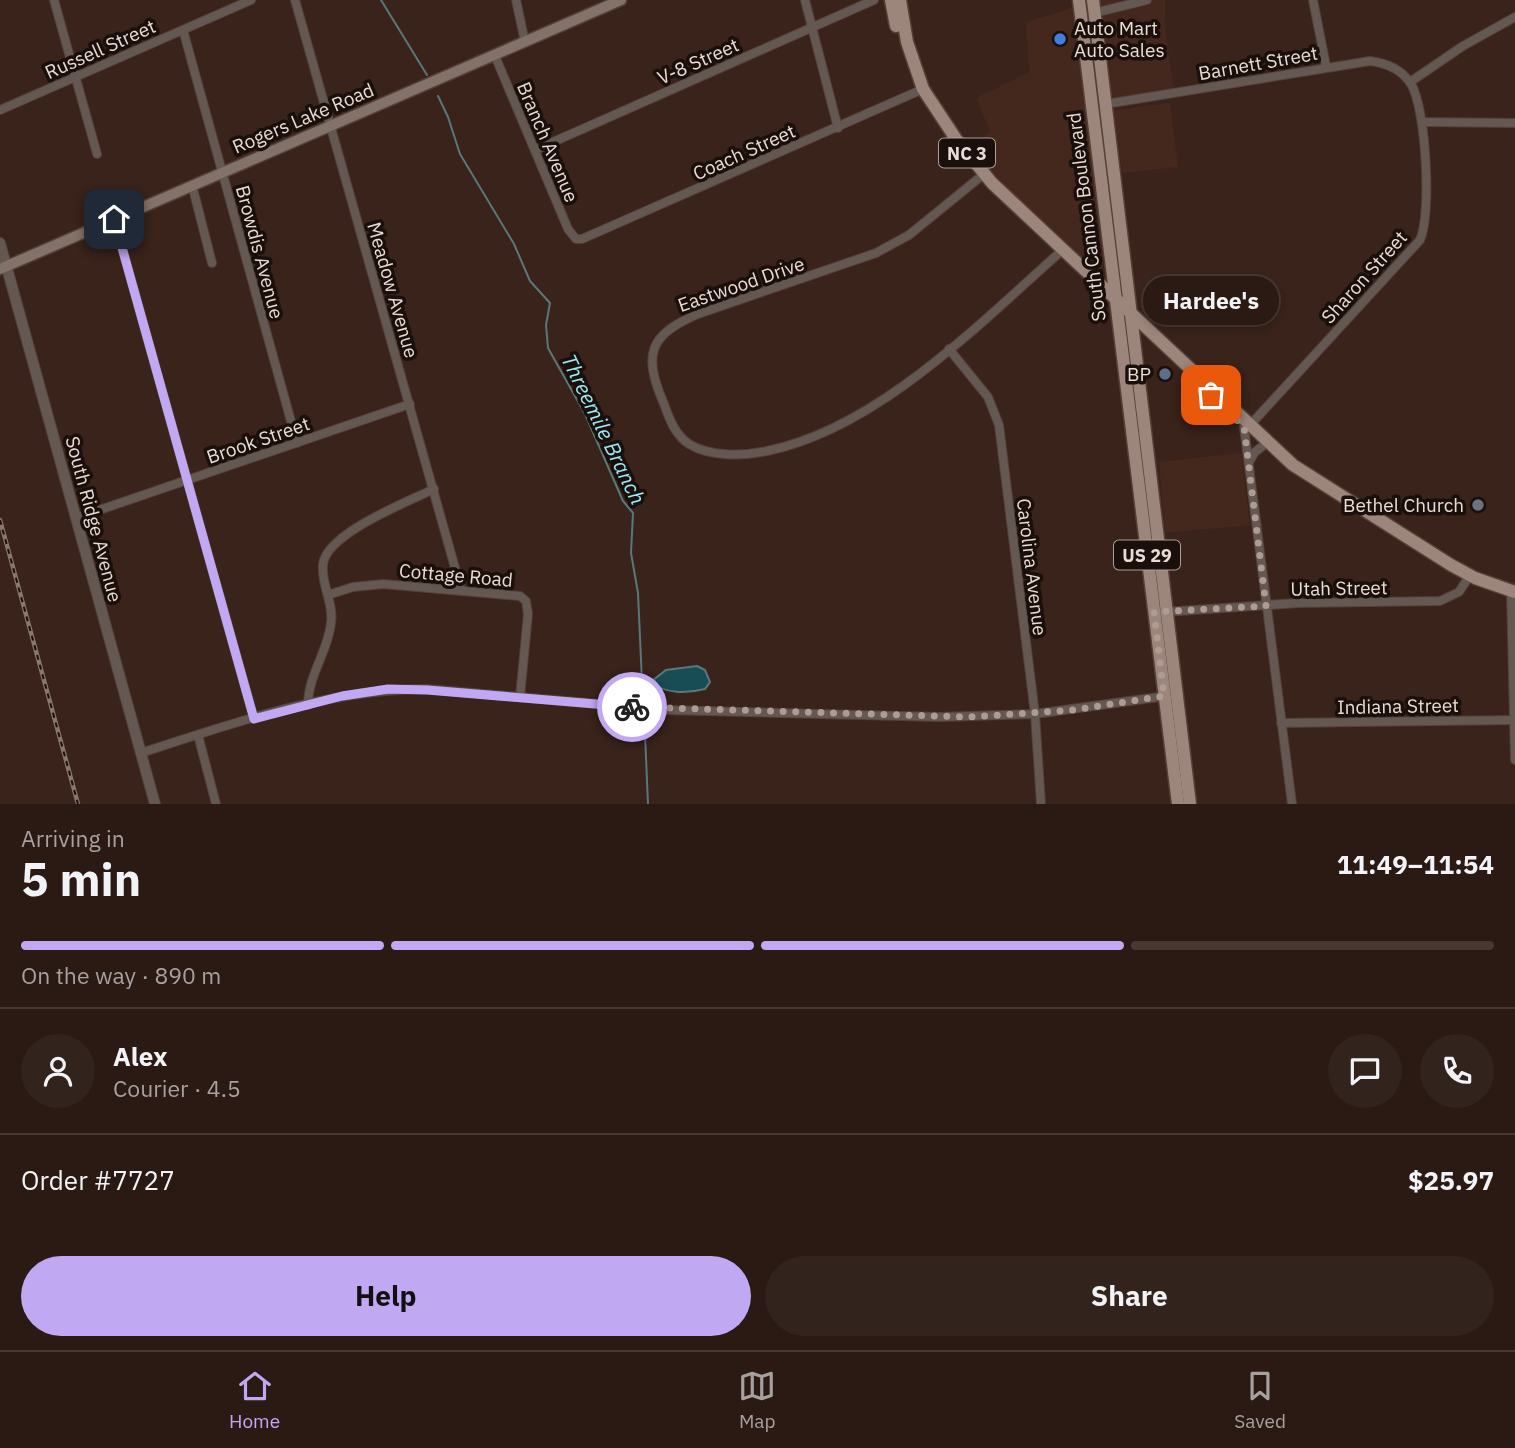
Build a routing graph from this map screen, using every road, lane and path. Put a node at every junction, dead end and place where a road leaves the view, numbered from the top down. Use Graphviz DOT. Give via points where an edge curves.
graph roads {
  1 [pos="54,0"];
  2 [pos="251,0"];
  3 [pos="295,0"];
  4 [pos="516,0"];
  5 [pos="620,0"];
  6 [pos="805,0"];
  7 [pos="874,0"];
  8 [pos="891,0"];
  9 [pos="900,0"];
  10 [pos="1079,0"];
  11 [pos="1147,0"];
  12 [pos="1313,0"];
  13 [pos="1094,6"];
  14 [pos="1515,17"];
  15 [pos="812,27"];
  16 [pos="183,30"];
  17 [pos="525,42"];
  18 [pos="495,56"];
  19 [pos="1086,60"];
  20 [pos="1326,66"];
  21 [pos="75,77"];
  22 [pos="1410,82"];
  23 [pos="920,91"];
  24 [pos="1106,104"];
  25 [pos="0,110"];
  26 [pos="1422,122"];
  27 [pos="1515,123"];
  28 [pos="330,126"];
  29 [pos="838,128"];
  30 [pos="535,150"];
  31 [pos="97,154"];
  32 [pos="222,172"];
  33 [pos="982,176"];
  34 [pos="192,185"];
  35 [pos="114,219"];
  36 [pos="576,239"];
  37 [pos="0,243"];
  38 [pos="1110,250"];
  39 [pos="1059,254"];
  40 [pos="212,263"];
  41 [pos="3,268"];
  42 [pos="1084,268"];
  43 [pos="1123,307"];
  44 [pos="949,349"];
  45 [pos="410,404"];
  46 [pos="1248,425"];
  47 [pos="297,443"];
  48 [pos="1264,445"];
  49 [pos="1277,451"];
  50 [pos="1249,462"];
  51 [pos="186,481"];
  52 [pos="434,489"];
  53 [pos="76,518"];
  54 [pos="1470,575"];
  55 [pos="461,589"];
  56 [pos="1513,592"];
  57 [pos="328,595"];
  58 [pos="1266,606"];
  59 [pos="1161,612"];
  60 [pos="1170,695"];
  61 [pos="520,697"];
  62 [pos="307,705"];
  63 [pos="1035,714"];
  64 [pos="254,719"];
  65 [pos="1514,720"];
  66 [pos="1281,723"];
  67 [pos="198,734"];
  68 [pos="141,753"];
  69 [pos="1515,760"];
  70 [pos="155,804"];
  71 [pos="216,804"];
  72 [pos="1041,804"];
  73 [pos="1178,804"];
  74 [pos="1190,804"];
  75 [pos="1289,804"];
  1 -- 21 [label="street"];
  2 -- 16 [label="street, Russell Street"];
  3 -- 28 [label="street, Meadow Avenue"];
  4 -- 17 [label="street"];
  5 -- 17 [label="main road, Rogers Lake Road"];
  6 -- 15 [label="street"];
  7 -- 15 [label="street, V-8 Street"];
  8 -- 23 [label="main road, NC 3" via="901,49"];
  9 -- 23 [label="main road, NC 3"];
  10 -- 19 [label="main road, South Cannon Boulevard / US 29"];
  11 -- 13 [label="street"];
  12 -- 20 [label="street"];
  13 -- 24 [label="main road, South Cannon Boulevard / US 29"];
  14 -- 22 [label="street"];
  15 -- 29 [label="street"];
  15 -- 30 [label="street, V-8 Street"];
  16 -- 21 [label="street, Russell Street"];
  16 -- 32 [label="street, Browdis Avenue"];
  17 -- 18 [label="main road, Rogers Lake Road"];
  18 -- 28 [label="main road, Rogers Lake Road"];
  18 -- 30 [label="street, Branch Avenue"];
  19 -- 24 [label="main road, US 29" via="1098,95"];
  19 -- 38 [label="main road, South Cannon Boulevard / US 29"];
  20 -- 22 [label="street, Barnett Street" via="1382,62"];
  20 -- 24 [label="street, Barnett Street"];
  21 -- 25 [label="street, Russell Street"];
  21 -- 31 [label="street"];
  22 -- 26 [label="street, Sharon Street"];
  23 -- 29 [label="street, Coach Street"];
  23 -- 33 [label="main road, NC 3"];
  24 -- 43 [label="main road, South Cannon Boulevard / US 29"];
  26 -- 27 [label="street"];
  26 -- 46 [label="street, Sharon Street" via="1426,218 1420,240"];
  28 -- 32 [label="main road, Rogers Lake Road"];
  28 -- 45 [label="street, Meadow Avenue"];
  29 -- 36 [label="street, Coach Street" via="591,237"];
  30 -- 36 [label="street, Branch Avenue"];
  32 -- 34 [label="main road, Rogers Lake Road"];
  32 -- 47 [label="street, Browdis Avenue"];
  33 -- 39 [label="main road, NC 3"];
  33 -- 42 [label="main road, NC 3"];
  33 -- 44 [label="street, Eastwood Drive" via="909,235 876,253 677,323 658,339 650,365 669,417 683,440 708,452 739,454 788,446 845,421 894,392"];
  34 -- 35 [label="main road, Rogers Lake Road"];
  34 -- 40 [label="street"];
  35 -- 41 [label="main road, Rogers Lake Road"];
  35 -- 51 [label="street"];
  37 -- 41 [label="street, South Ridge Avenue"];
  38 -- 42 [label="main road" via="1099,267"];
  38 -- 43 [label="main road, South Cannon Boulevard / US 29"];
  39 -- 43 [label="main road, NC 3"];
  39 -- 44 [label="street, Eastwood Drive"];
  41 -- 53 [label="street, South Ridge Avenue"];
  42 -- 43 [label="main road, NC 3"];
  43 -- 46 [label="main road, NC 3"];
  43 -- 59 [label="main road, South Cannon Boulevard / US 29"];
  43 -- 59 [label="main road, South Cannon Boulevard / US 29"];
  44 -- 63 [label="street, Carolina Avenue" via="988,397 999,425"];
  45 -- 47 [label="street, Brook Street"];
  45 -- 52 [label="street, Meadow Avenue"];
  46 -- 48 [label="main road, NC 3"];
  46 -- 49 [label="main road, NC 3"];
  46 -- 50 [label="street"];
  47 -- 51 [label="street, Brook Street"];
  48 -- 49 [label="main road, NC 3"];
  48 -- 50 [label="street"];
  49 -- 54 [label="main road, NC 3" via="1323,486"];
  50 -- 58 [label="street"];
  51 -- 53 [label="street, Brook Street"];
  51 -- 64 [label="street"];
  52 -- 55 [label="street, Meadow Avenue"];
  52 -- 57 [label="street" via="329,547 323,565"];
  53 -- 68 [label="street, South Ridge Avenue"];
  54 -- 56 [label="main road, NC 3"];
  54 -- 58 [label="street, Utah Street" via="1459,592 1440,601"];
  55 -- 57 [label="street, Cottage Road" via="373,585"];
  55 -- 61 [label="street, Cottage Road" via="512,593 526,601"];
  56 -- 65 [label="street"];
  57 -- 62 [label="street" via="331,626 310,681"];
  58 -- 59 [label="street, Utah Street"];
  58 -- 66 [label="street"];
  59 -- 60 [label="main road, South Cannon Boulevard / US 29"];
  60 -- 63 [label="street"];
  60 -- 73 [label="main road, South Cannon Boulevard / US 29"];
  60 -- 74 [label="main road, South Cannon Boulevard / US 29"];
  61 -- 62 [label="street" via="388,689"];
  61 -- 63 [label="street" via="692,710 940,717"];
  62 -- 64 [label="street"];
  63 -- 72 [label="street, Carolina Avenue"];
  64 -- 67 [label="street"];
  65 -- 66 [label="street, Indiana Street"];
  65 -- 69 [label="street"];
  66 -- 75 [label="street"];
  67 -- 68 [label="street"];
  67 -- 71 [label="street"];
  68 -- 70 [label="street, South Ridge Avenue"];
}
